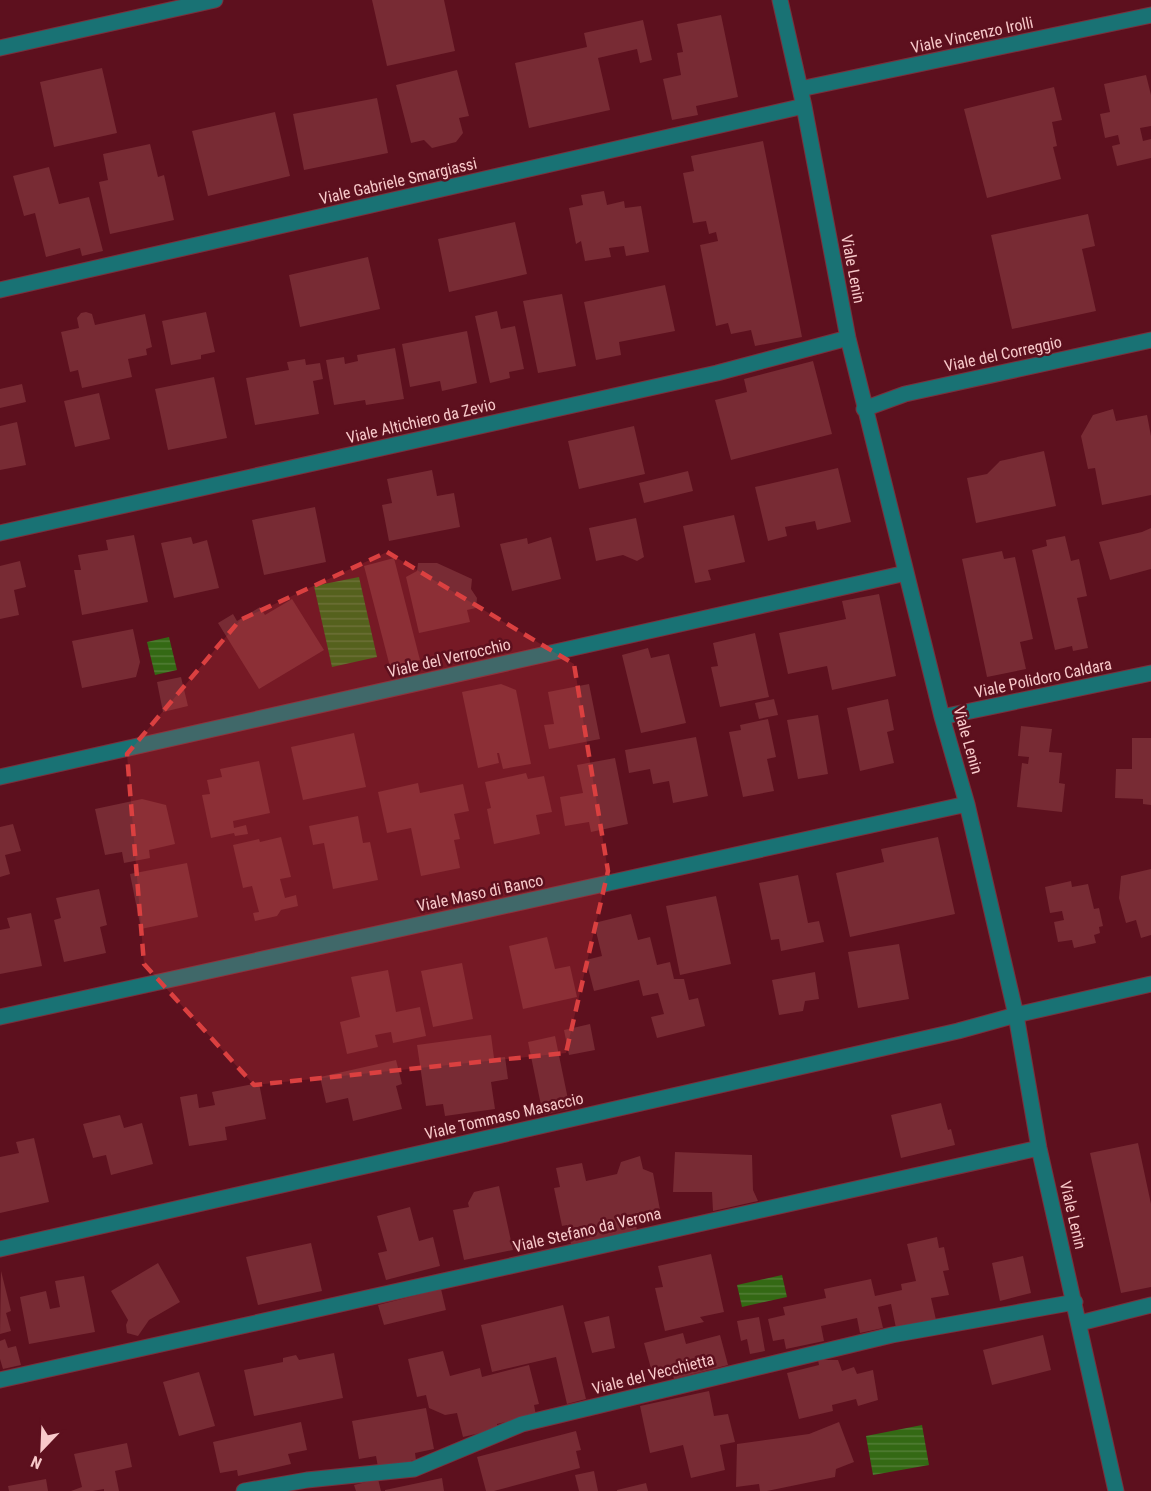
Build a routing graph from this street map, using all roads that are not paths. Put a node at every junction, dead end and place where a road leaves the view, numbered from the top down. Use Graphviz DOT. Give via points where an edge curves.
graph roads {
  1 [pos="215,0"];
  2 [pos="780,0"];
  3 [pos="1151,15"];
  4 [pos="0,48"];
  5 [pos="800,89"];
  6 [pos="804,106"];
  7 [pos="0,290"];
  8 [pos="848,338"];
  9 [pos="1151,340"];
  10 [pos="864,409"];
  11 [pos="0,533"];
  12 [pos="906,573"];
  13 [pos="1151,673"];
  14 [pos="942,717"];
  15 [pos="0,777"];
  16 [pos="967,804"];
  17 [pos="1151,984"];
  18 [pos="1016,1015"];
  19 [pos="0,1017"];
  20 [pos="1039,1148"];
  21 [pos="0,1249"];
  22 [pos="1075,1302"];
  23 [pos="1151,1305"];
  24 [pos="1080,1323"];
  25 [pos="0,1380"];
  26 [pos="244,1491"];
  27 [pos="1116,1491"];
  1 -- 4 [label="street"];
  2 -- 5 [label="street, Viale Lenin"];
  3 -- 5 [label="street, Viale Vincenzo Irolli"];
  5 -- 6 [label="street, Viale Lenin"];
  6 -- 7 [label="street, Viale Gabriele Smargiassi"];
  6 -- 8 [label="street, Viale Lenin"];
  8 -- 10 [label="street, Viale Lenin"];
  8 -- 11 [label="street, Viale Altichiero da Zevio" via="717,373"];
  9 -- 10 [label="street, Viale del Correggio" via="905,394"];
  10 -- 12 [label="street, Viale Lenin"];
  12 -- 14 [label="street, Viale Lenin"];
  12 -- 15 [label="street, Viale del Verrocchio"];
  13 -- 14 [label="street, Viale Polidoro Caldara"];
  14 -- 16 [label="street, Viale Lenin"];
  16 -- 18 [label="street, Viale Lenin"];
  16 -- 19 [label="street, Viale Maso di Banco"];
  17 -- 18 [label="street, Viale Tommaso Masaccio"];
  18 -- 20 [label="street, Viale Lenin"];
  18 -- 21 [label="street, Viale Tommaso Masaccio"];
  20 -- 22 [label="street, Viale Lenin"];
  20 -- 25 [label="street, Viale Stefano da Verona"];
  22 -- 24 [label="street, Viale Lenin"];
  22 -- 26 [label="street, Viale del Vecchietta" via="892,1335 522,1424 414,1469"];
  23 -- 24 [label="street"];
  24 -- 27 [label="street, Viale Lenin"];
}
